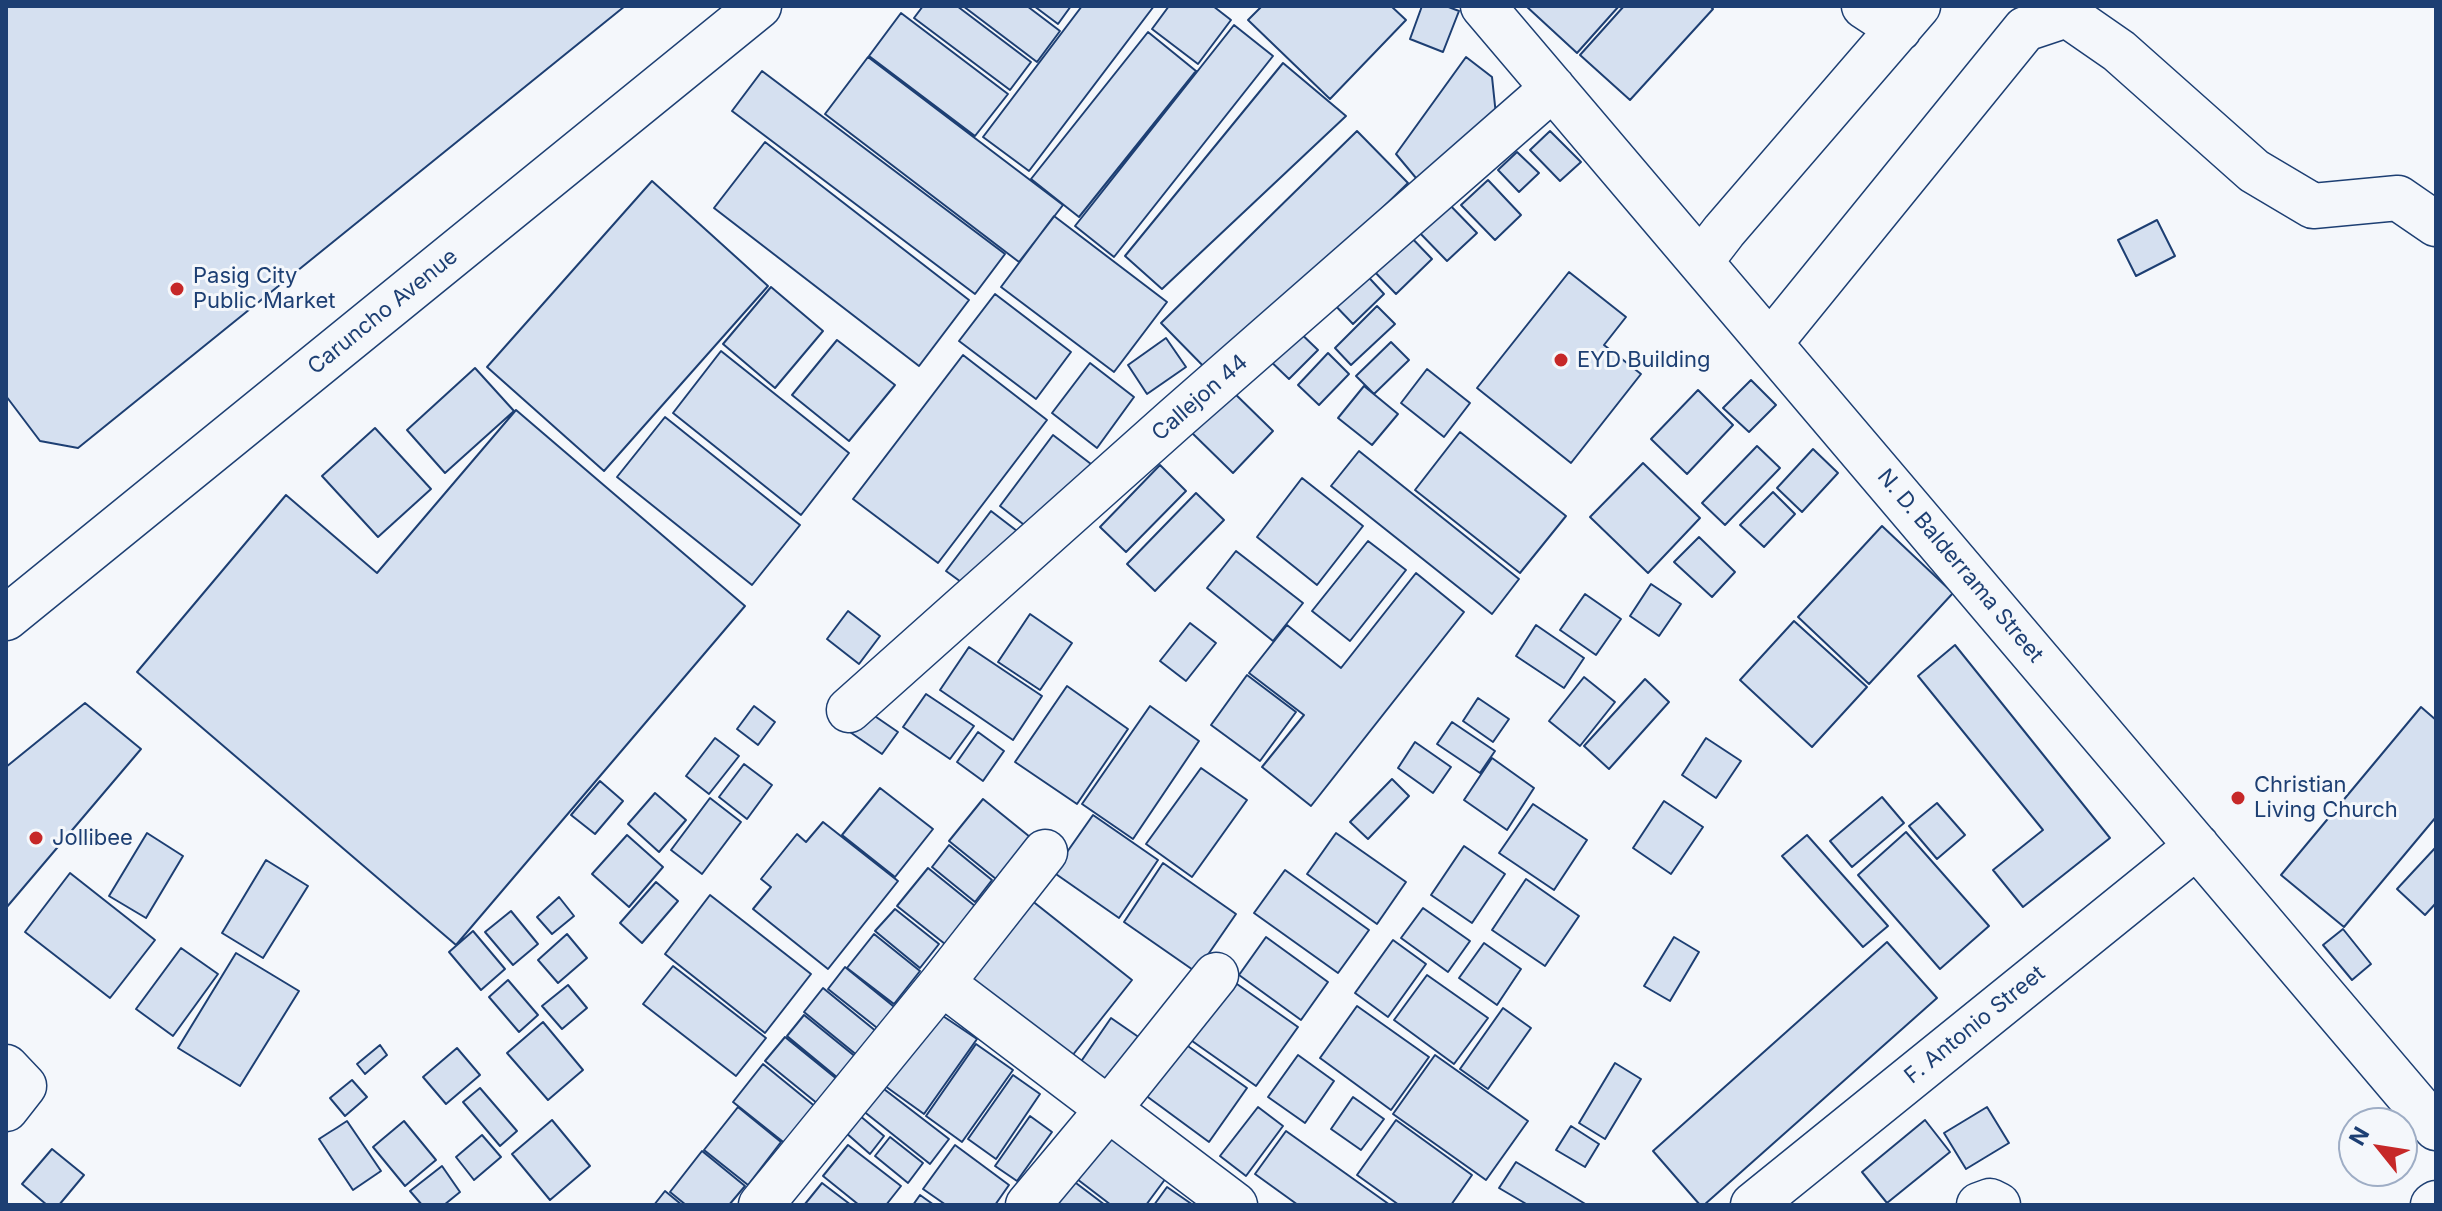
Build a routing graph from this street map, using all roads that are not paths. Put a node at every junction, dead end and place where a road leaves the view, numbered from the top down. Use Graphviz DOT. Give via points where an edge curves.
graph roads {
  1 [pos="759,6"];
  2 [pos="1483,6"];
  3 [pos="1894,14"];
  4 [pos="1553,88"];
  5 [pos="2436,224"];
  6 [pos="1701,261"];
  7 [pos="1770,343"];
  8 [pos="6,618"];
  9 [pos="849,710"];
  10 [pos="2197,846"];
  11 [pos="1045,852"];
  12 [pos="1216,975"];
  13 [pos="942,983"];
  14 [pos="6,1067"];
  15 [pos="1108,1108"];
  16 [pos="6,1109"];
  17 [pos="2436,1128"];
  18 [pos="1771,1200"];
  19 [pos="761,1205"];
  20 [pos="1028,1205"];
  21 [pos="1235,1205"];
  22 [pos="1979,1205"];
  23 [pos="1998,1205"];
  1 -- 8 [label="street, Caruncho Avenue"];
  2 -- 4 [label="street, N. D. Balderrama Street"];
  3 -- 6 [label="street"];
  4 -- 6 [label="street, N. D. Balderrama Street"];
  4 -- 9 [label="street, Callejon 44"];
  5 -- 7 [label="street" via="2398,198 2313,206 2254,171 2119,51 2067,15 2025,29"];
  6 -- 7 [label="street, N. D. Balderrama Street"];
  7 -- 10 [label="street, N. D. Balderrama Street"];
  10 -- 17 [label="street, N. D. Balderrama Street"];
  10 -- 18 [label="street, F. Antonio Street"];
  11 -- 13 [label="street"];
  12 -- 15 [label="street"];
  13 -- 15 [label="street"];
  13 -- 19 [label="street"];
  14 -- 16 [label="street" via="24,1086"];
  15 -- 20 [label="street"];
  15 -- 21 [label="street"];
  22 -- 23 [label="street"];
}
